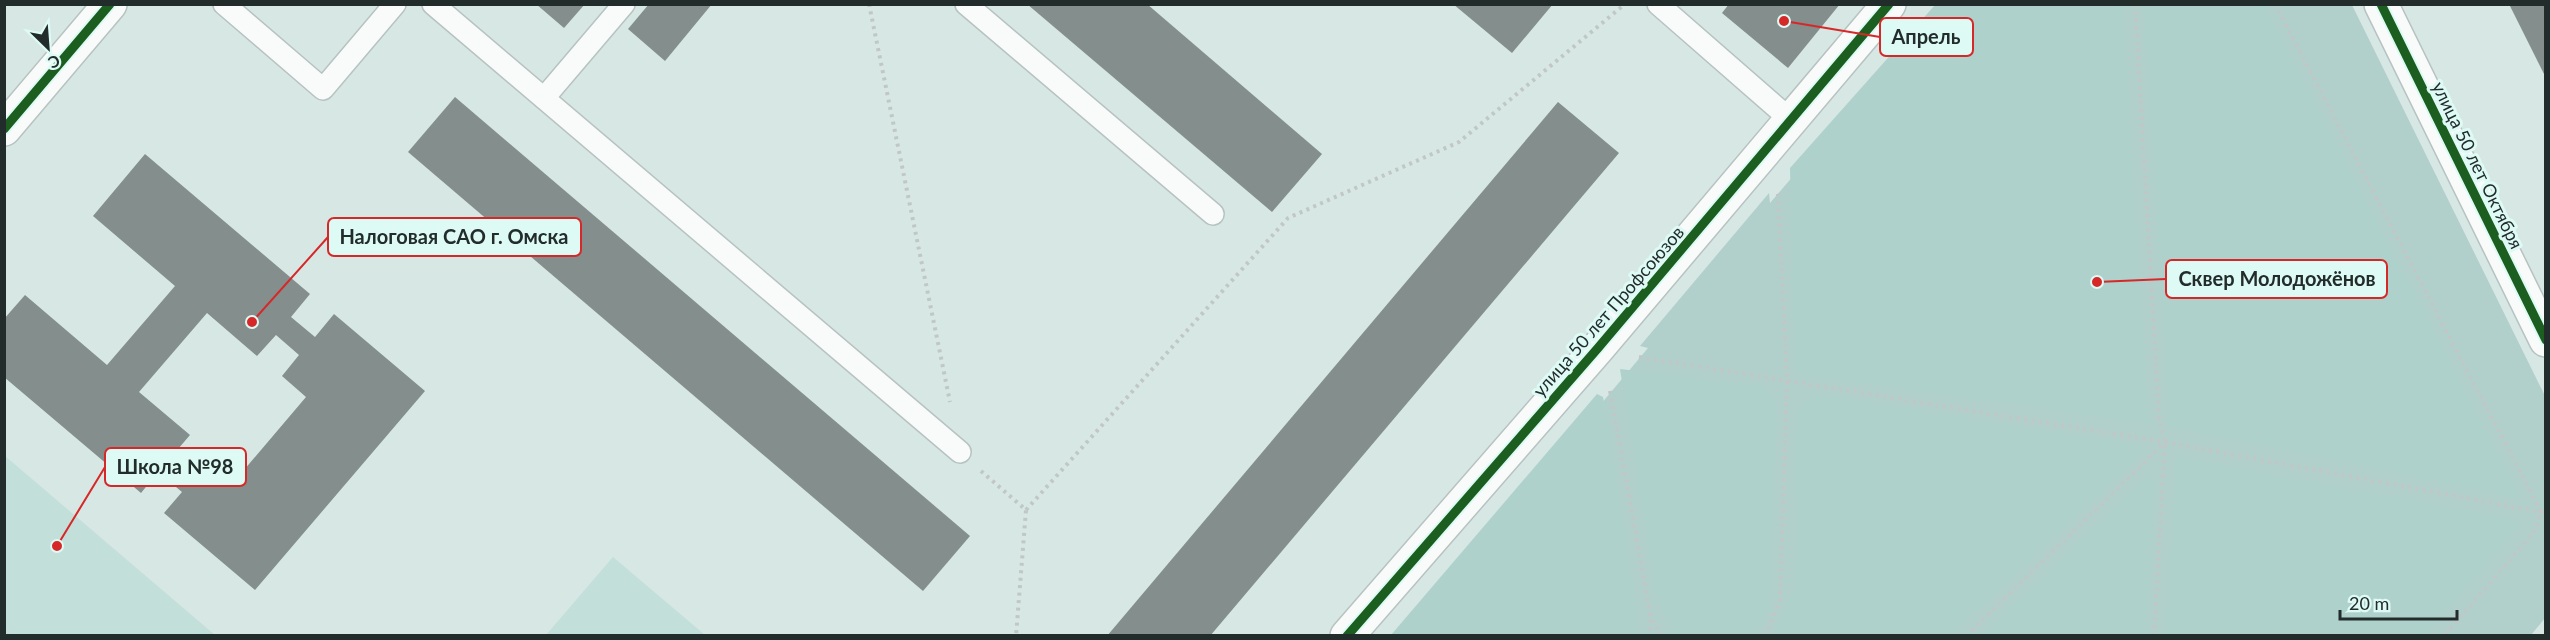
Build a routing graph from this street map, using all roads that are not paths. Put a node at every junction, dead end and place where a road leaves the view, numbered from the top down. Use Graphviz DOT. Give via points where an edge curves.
graph roads {
  1 [pos="110,4"];
  2 [pos="224,4"];
  3 [pos="395,4"];
  4 [pos="433,4"];
  5 [pos="624,4"];
  6 [pos="966,4"];
  7 [pos="1658,4"];
  8 [pos="1889,4"];
  9 [pos="2381,4"];
  10 [pos="544,99"];
  11 [pos="4,129"];
  12 [pos="1784,130"];
  13 [pos="1213,214"];
  14 [pos="2546,340"];
  15 [pos="960,453"];
  16 [pos="1347,636"];
  1 -- 11 [label="street"];
  2 -- 3 [label="lane" via="323,89"];
  4 -- 10 [label="lane"];
  5 -- 10 [label="lane"];
  6 -- 13 [label="lane"];
  7 -- 12 [label="lane"];
  8 -- 12 [label="street, улица 50 лет Профсоюзов"];
  9 -- 14 [label="street, улица 50 лет Октября"];
  10 -- 15 [label="lane"];
  12 -- 16 [label="street, улица 50 лет Профсоюзов"];
}
